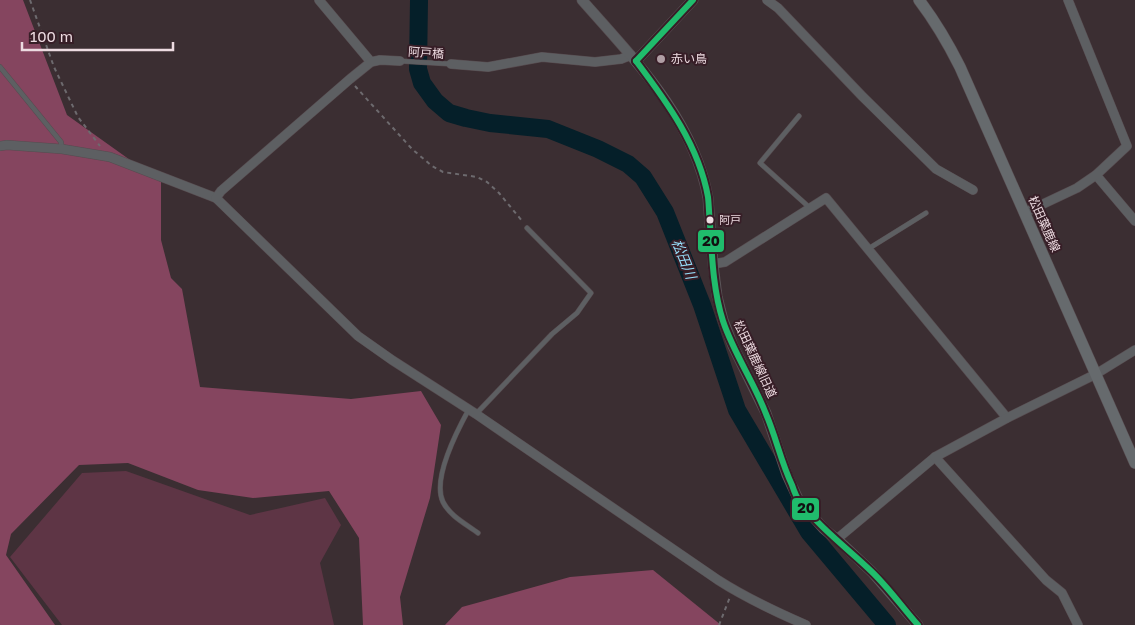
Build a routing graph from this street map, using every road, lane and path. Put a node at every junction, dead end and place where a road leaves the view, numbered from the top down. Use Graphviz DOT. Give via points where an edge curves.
graph roads {
  1 [pos="30,0"];
  2 [pos="319,0"];
  3 [pos="582,0"];
  4 [pos="694,0"];
  5 [pos="767,0"];
  6 [pos="919,0"];
  7 [pos="1068,0"];
  8 [pos="633,58"];
  9 [pos="400,61"];
  10 [pos="371,62"];
  11 [pos="451,64"];
  12 [pos="0,66"];
  13 [pos="350,79"];
  14 [pos="799,116"];
  15 [pos="0,146"];
  16 [pos="62,148"];
  17 [pos="110,157"];
  18 [pos="1096,175"];
  19 [pos="973,190"];
  20 [pos="216,198"];
  21 [pos="810,208"];
  22 [pos="926,213"];
  23 [pos="1024,213"];
  24 [pos="1135,221"];
  25 [pos="528,228"];
  26 [pos="868,249"];
  27 [pos="714,264"];
  28 [pos="1135,350"];
  29 [pos="1096,374"];
  30 [pos="473,412"];
  31 [pos="1007,418"];
  32 [pos="935,457"];
  33 [pos="1135,464"];
  34 [pos="478,533"];
  35 [pos="837,539"];
  36 [pos="733,590"];
  37 [pos="719,625"];
  38 [pos="806,625"];
  39 [pos="918,625"];
  40 [pos="1078,625"];
  1 -- 17 [label="path" via="54,67 78,117"];
  2 -- 10 [label="street"];
  3 -- 8 [label="street, 松田葉鹿線旧道"];
  4 -- 8 [label="street"];
  5 -- 19 [label="street" via="936,169"];
  6 -- 23 [label="main road, 松田葉鹿線" via="960,67"];
  7 -- 18 [label="street" via="1127,146"];
  8 -- 11 [label="street" via="595,62 542,57 488,67"];
  8 -- 27 [label="street, 松田葉鹿線旧道" via="676,117 695,156 708,198"];
  9 -- 10 [label="street"];
  9 -- 11 [label="lane, 阿戸橋"];
  10 -- 13 [label="street"];
  12 -- 16 [label="lane" via="61,142"];
  13 -- 20 [label="street"];
  13 -- 25 [label="path" via="412,149 432,166 443,172 477,177 486,182"];
  14 -- 21 [label="lane" via="760,163"];
  15 -- 16 [label="street"];
  16 -- 17 [label="street"];
  17 -- 20 [label="street"];
  18 -- 23 [label="street" via="1078,188"];
  18 -- 24 [label="street"];
  20 -- 30 [label="street" via="358,336"];
  21 -- 26 [label="street" via="826,198"];
  21 -- 27 [label="street" via="725,262"];
  22 -- 26 [label="lane"];
  23 -- 29 [label="main road, 松田葉鹿線"];
  25 -- 30 [label="lane" via="591,293 577,313"];
  26 -- 31 [label="street"];
  27 -- 35 [label="street, 松田葉鹿線旧道" via="723,320 766,413 799,501"];
  28 -- 29 [label="street"];
  29 -- 31 [label="street"];
  29 -- 33 [label="main road, 松田葉鹿線"];
  30 -- 34 [label="lane" via="456,433 450,447 441,493 442,500 454,516"];
  30 -- 36 [label="street"];
  31 -- 32 [label="street"];
  32 -- 35 [label="street"];
  32 -- 40 [label="street" via="1046,580 1062,593"];
  35 -- 39 [label="street, 松田葉鹿線旧道" via="872,572"];
  36 -- 37 [label="path"];
  36 -- 38 [label="street"];
}
